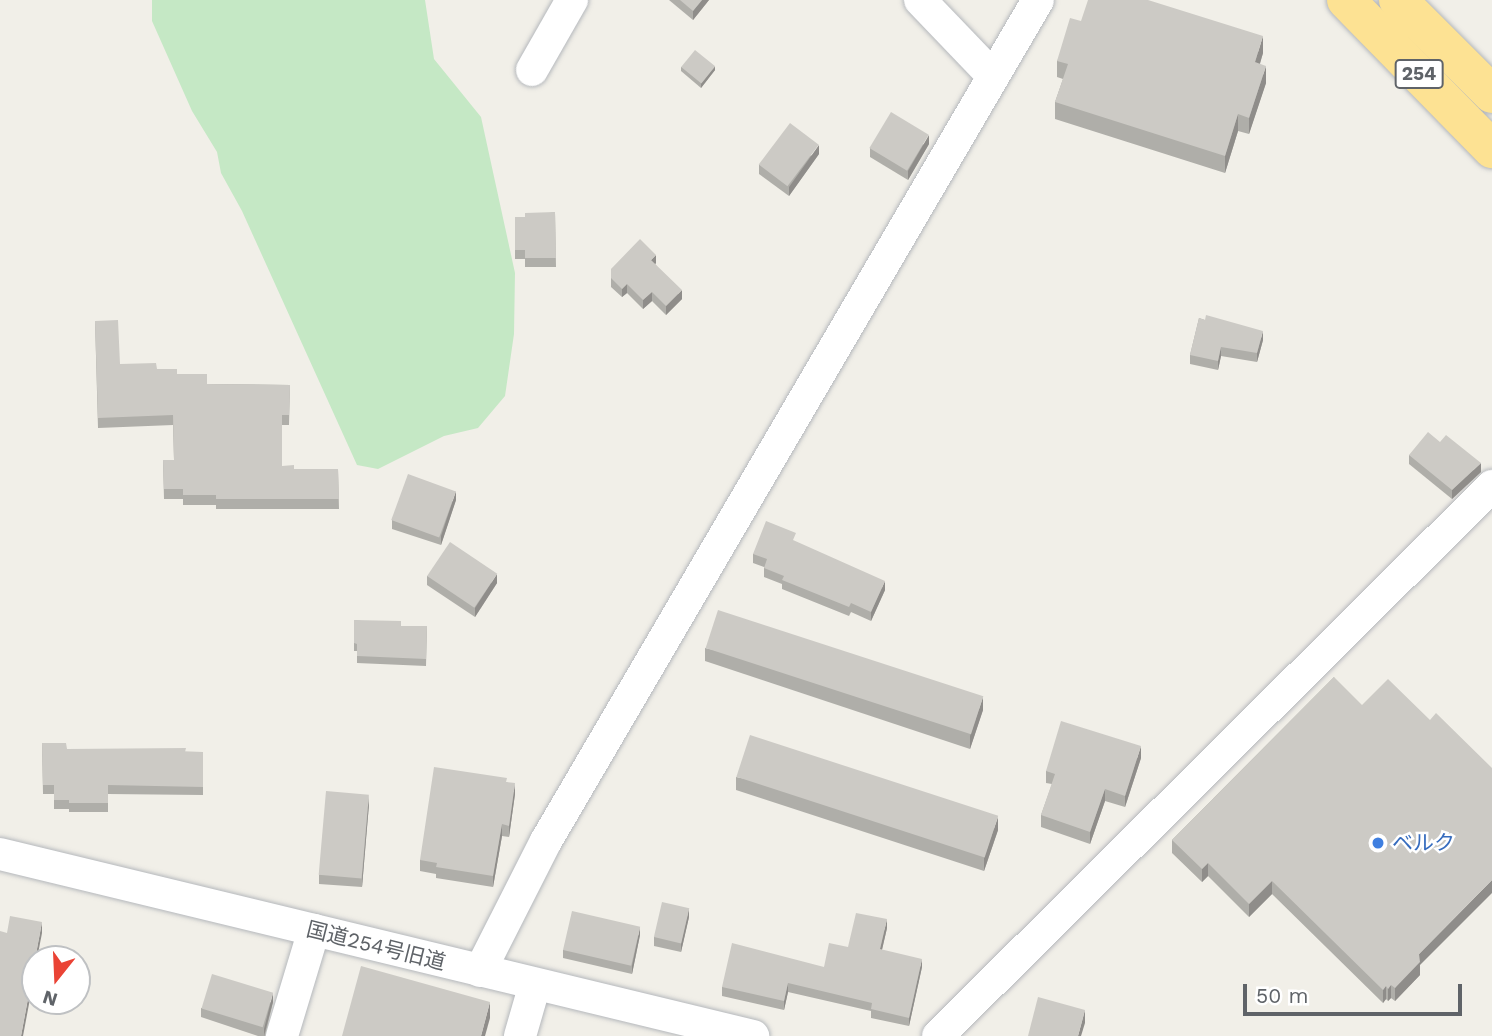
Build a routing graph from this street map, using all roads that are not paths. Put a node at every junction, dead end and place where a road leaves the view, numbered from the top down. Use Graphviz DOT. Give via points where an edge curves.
graph roads {
  1 [pos="572,0"];
  2 [pos="920,0"];
  3 [pos="1038,0"];
  4 [pos="1346,0"];
  5 [pos="1407,3"];
  6 [pos="531,70"];
  7 [pos="993,76"];
  8 [pos="1492,94"];
  9 [pos="1492,149"];
  10 [pos="1492,486"];
  11 [pos="0,854"];
  12 [pos="314,930"];
  13 [pos="480,971"];
  14 [pos="535,985"];
  15 [pos="282,1036"];
  16 [pos="520,1036"];
  17 [pos="752,1036"];
  18 [pos="938,1036"];
  1 -- 6 [label="street"];
  2 -- 7 [label="street"];
  3 -- 7 [label="street"];
  4 -- 9 [label="highway, 254"];
  5 -- 8 [label="highway, 254"];
  7 -- 13 [label="street" via="547,841"];
  10 -- 18 [label="street"];
  11 -- 12 [label="street, 国道254号旧道"];
  12 -- 13 [label="street, 国道254号旧道"];
  12 -- 15 [label="street"];
  13 -- 14 [label="street, 国道254号旧道"];
  14 -- 16 [label="street"];
  14 -- 17 [label="street, 国道254号旧道"];
}
